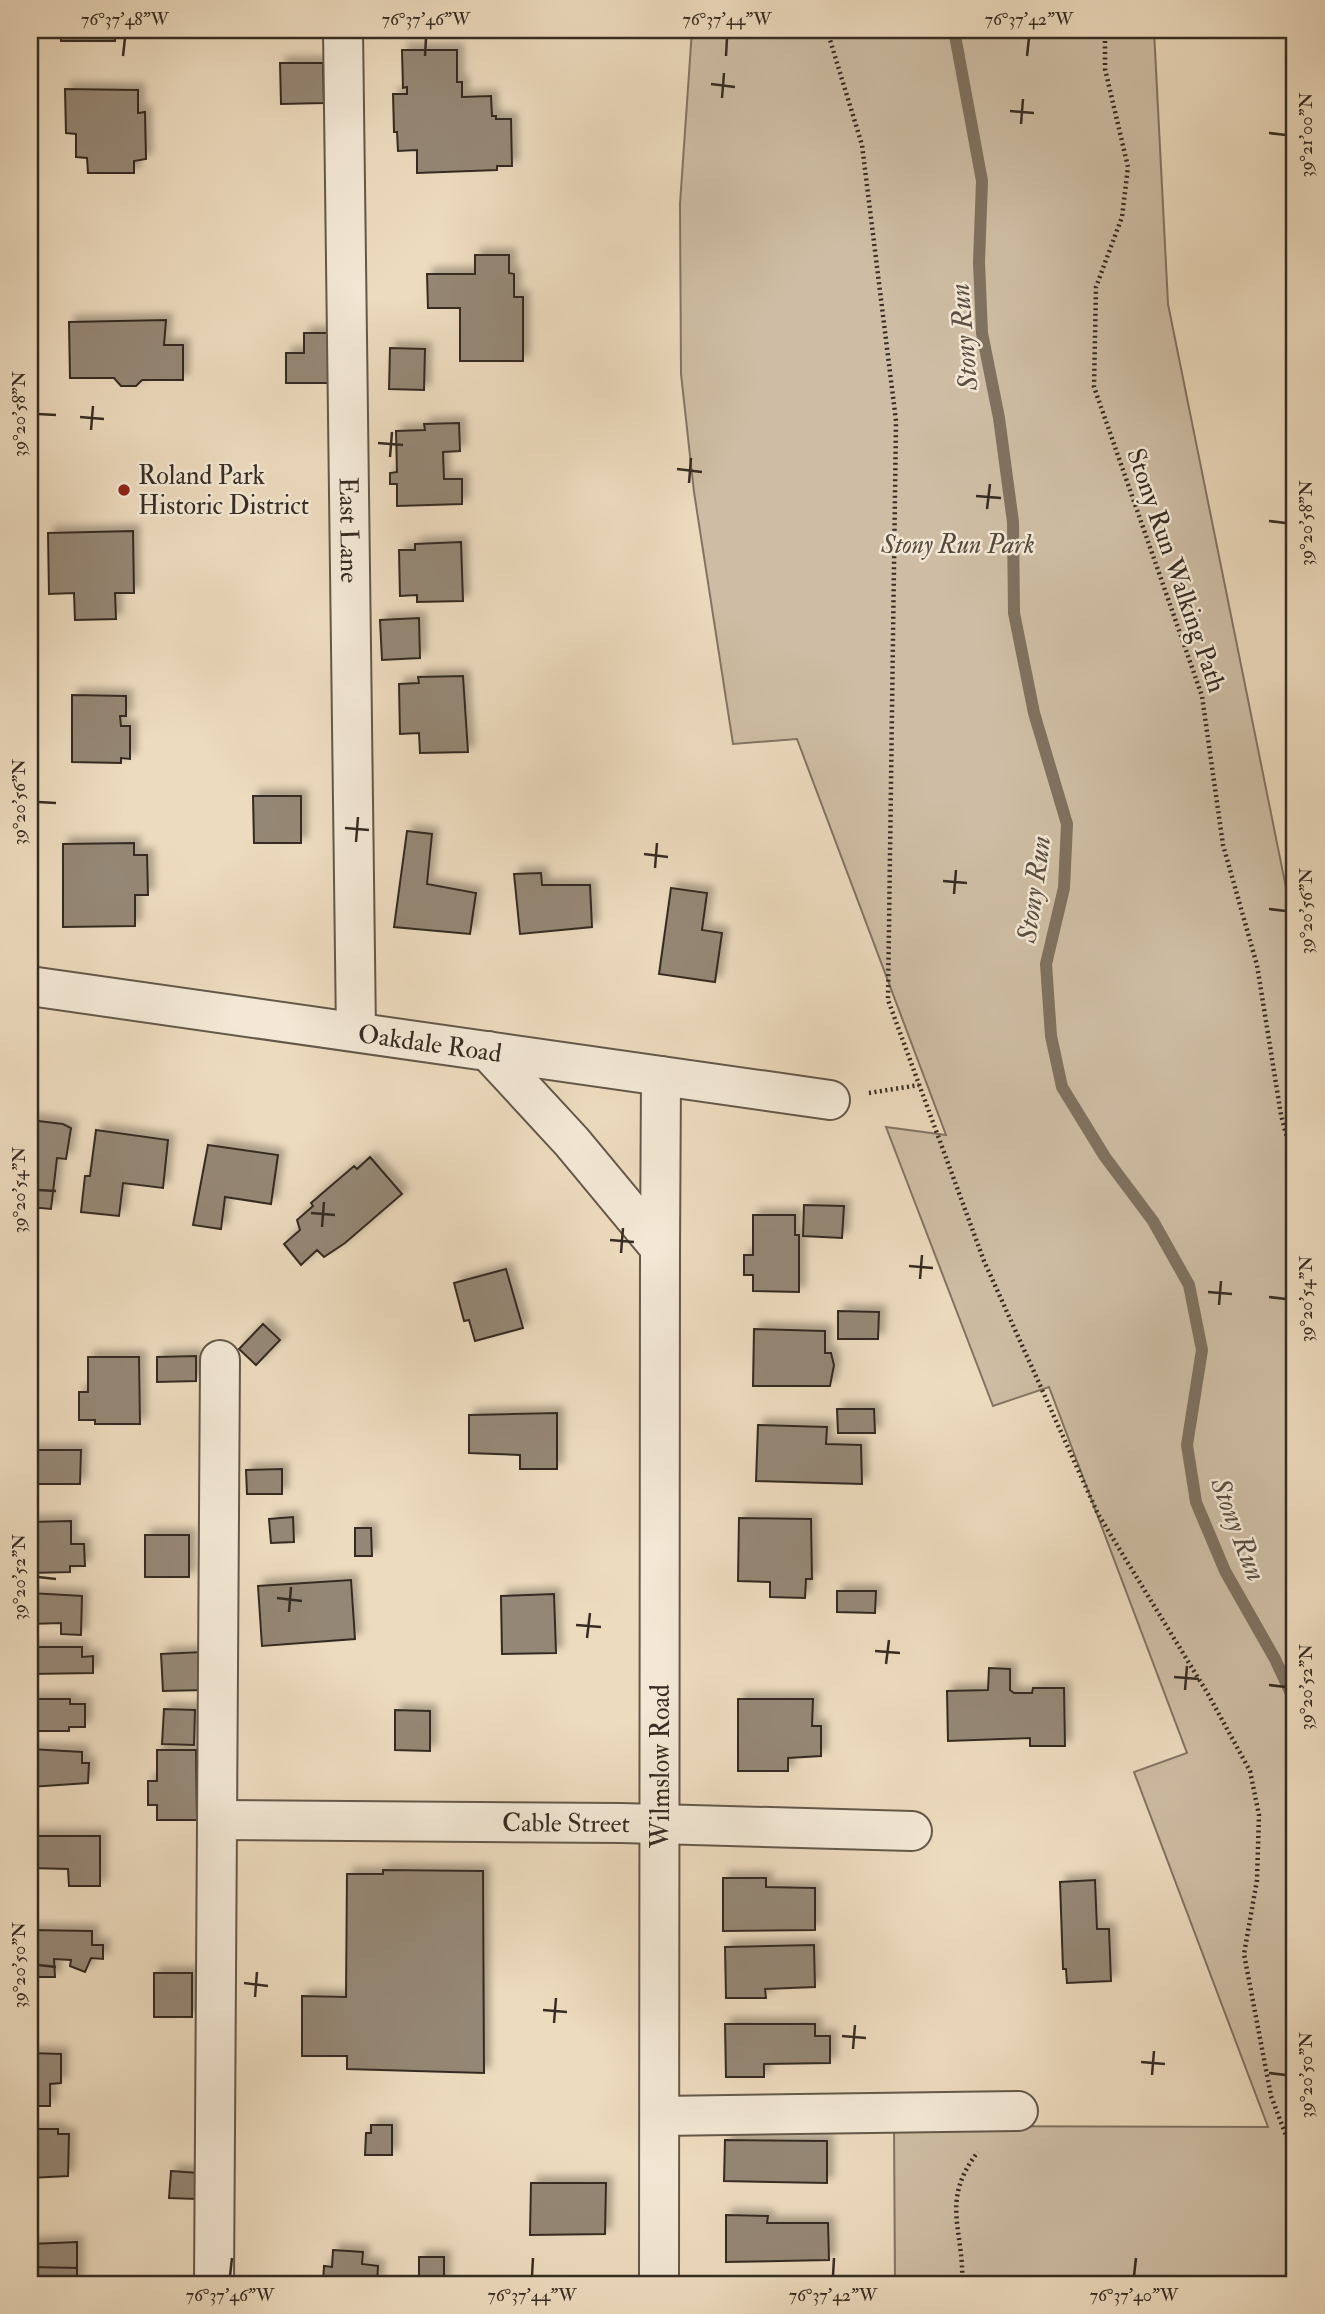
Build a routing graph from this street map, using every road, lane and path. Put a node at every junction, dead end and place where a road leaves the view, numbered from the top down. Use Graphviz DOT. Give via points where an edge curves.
graph roads {
  1 [pos="343,30"];
  2 [pos="827,30"];
  3 [pos="1105,30"];
  4 [pos="30,986"];
  5 [pos="356,1032"];
  6 [pos="488,1051"];
  7 [pos="661,1076"];
  8 [pos="919,1084"];
  9 [pos="830,1100"];
  10 [pos="1295,1167"];
  11 [pos="660,1248"];
  12 [pos="220,1360"];
  13 [pos="220,1820"];
  14 [pos="661,1824"];
  15 [pos="912,1831"];
  16 [pos="1018,2111"];
  17 [pos="660,2116"];
  18 [pos="1295,2159"];
  19 [pos="214,2284"];
  20 [pos="659,2284"];
  21 [pos="962,2284"];
  1 -- 5 [label="street, East Lane"];
  2 -- 8 [label="path" via="862,145 895,421 888,1000"];
  3 -- 10 [label="path, Stony Run Walking Path" via="1105,69 1128,167 1122,217 1096,287 1094,387 1202,696 1223,845 1257,965 1281,1115"];
  4 -- 5 [label="street, Oakdale Road"];
  5 -- 6 [label="street, Oakdale Road"];
  6 -- 7 [label="street, Oakdale Road"];
  6 -- 11 [label="street"];
  7 -- 9 [label="street, Oakdale Road"];
  7 -- 11 [label="street, Wilmslow Road"];
  8 -- 9 [label="path"];
  8 -- 18 [label="path" via="984,1261 1098,1514 1250,1771 1259,1815 1257,1880 1244,1954 1271,2096"];
  11 -- 14 [label="street, Wilmslow Road"];
  12 -- 13 [label="street"];
  13 -- 14 [label="street, Cable Street"];
  13 -- 19 [label="street"];
  14 -- 15 [label="street, Cable Street"];
  14 -- 17 [label="street, Wilmslow Road"];
  16 -- 17 [label="street"];
  16 -- 21 [label="path" via="980,2150 959,2183 955,2227"];
  17 -- 20 [label="street, Wilmslow Road"];
}
